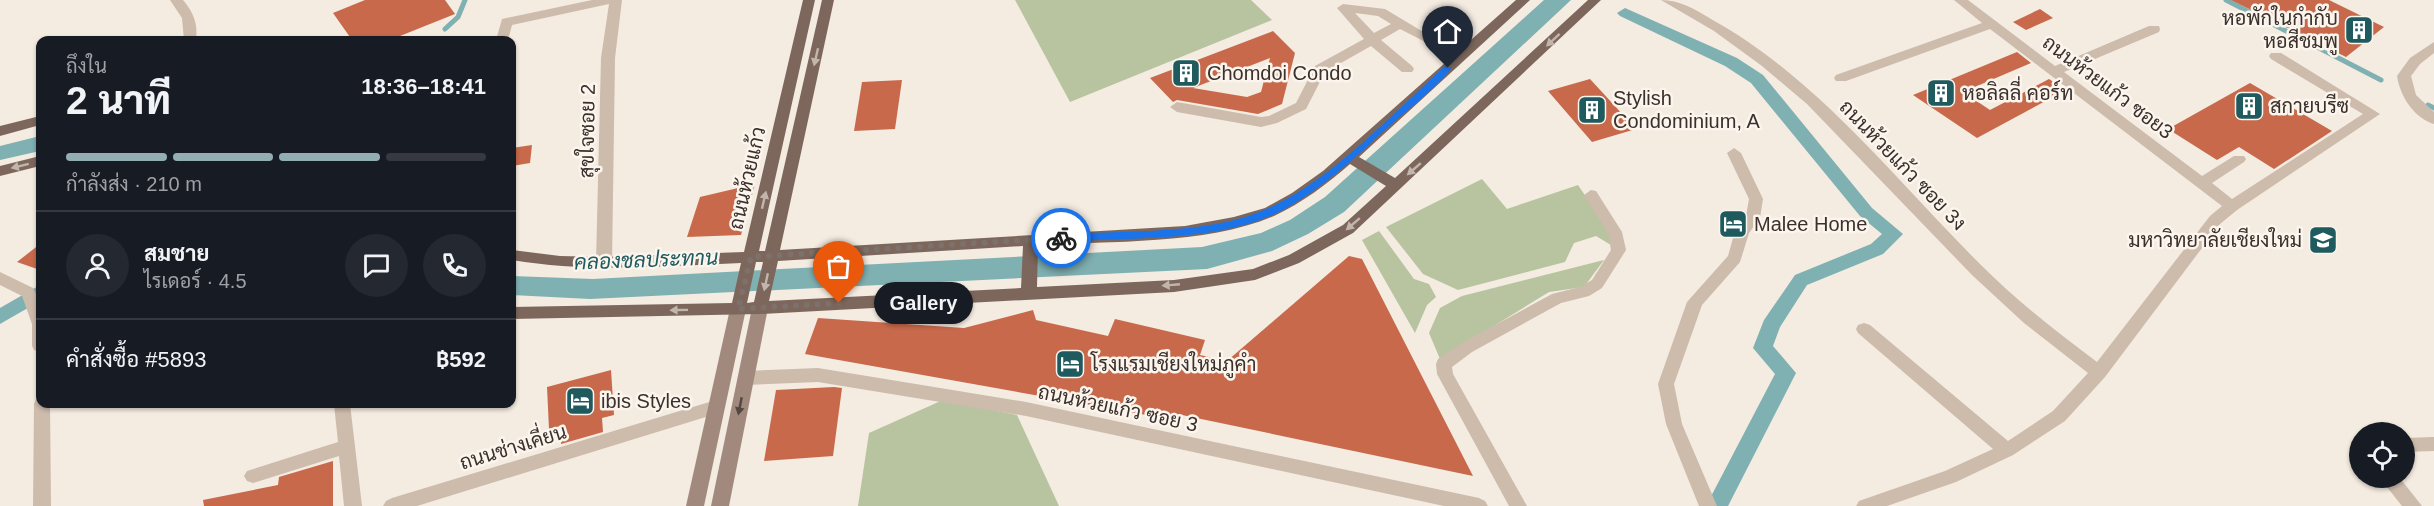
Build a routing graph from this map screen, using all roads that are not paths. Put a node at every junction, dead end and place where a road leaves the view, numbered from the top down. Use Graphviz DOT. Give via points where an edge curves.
graph roads {
  1 [pos="176,0"];
  2 [pos="610,0"];
  3 [pos="616,0"];
  4 [pos="809,0"];
  5 [pos="828,0"];
  6 [pos="1524,0"];
  7 [pos="1595,0"];
  8 [pos="1667,0"];
  9 [pos="1960,0"];
  10 [pos="1400,24"];
  11 [pos="1992,24"];
  12 [pos="2154,29"];
  13 [pos="190,36"];
  14 [pos="503,36"];
  15 [pos="1373,40"];
  16 [pos="2434,46"];
  17 [pos="1462,55"];
  18 [pos="2276,56"];
  19 [pos="1407,69"];
  20 [pos="2054,71"];
  21 [pos="1841,78"];
  22 [pos="1177,107"];
  23 [pos="2434,119"];
  24 [pos="36,122"];
  25 [pos="0,131"];
  26 [pos="1734,153"];
  27 [pos="2239,159"];
  28 [pos="1354,160"];
  29 [pos="36,162"];
  30 [pos="0,171"];
  31 [pos="1392,182"];
  32 [pos="2202,183"];
  33 [pos="1591,195"];
  34 [pos="2232,206"];
  35 [pos="1030,245"];
  36 [pos="516,256"];
  37 [pos="771,256"];
  38 [pos="751,257"];
  39 [pos="604,263"];
  40 [pos="0,278"];
  41 [pos="1029,287"];
  42 [pos="34,292"];
  43 [pos="760,308"];
  44 [pos="738,309"];
  45 [pos="516,313"];
  46 [pos="1864,329"];
  47 [pos="2099,372"];
  48 [pos="746,378"];
  49 [pos="716,407"];
  50 [pos="42,408"];
  51 [pos="342,408"];
  52 [pos="2434,444"];
  53 [pos="2415,445"];
  54 [pos="346,446"];
  55 [pos="2007,450"];
  56 [pos="253,476"];
  57 [pos="2397,488"];
  58 [pos="42,506"];
  59 [pos="353,506"];
  60 [pos="392,506"];
  61 [pos="695,506"];
  62 [pos="720,506"];
  63 [pos="1479,506"];
  64 [pos="1518,506"];
  65 [pos="1708,506"];
  66 [pos="1865,506"];
  67 [pos="2413,506"];
  1 -- 13 [label="street" via="189,14"];
  2 -- 14 [label="street" via="506,22"];
  3 -- 39 [label="street, สุขใจซอย 2" via="608,58"];
  38 -- 4 [label="main road, ถนนห้วยแก้ว, one-way"];
  5 -- 37 [label="main road, ถนนห้วยแก้ว, one-way"];
  6 -- 17 [label="main road"];
  7 -- 31 [label="main road, one-way"];
  8 -- 47 [label="street, ถนนห้วยแก้ว ซอย 3ง" via="1703,17 1814,101 2020,311"];
  9 -- 11 [label="street, ถนนห้วยแก้ว ซอย3"];
  10 -- 15 [label="street"];
  10 -- 15 [label="street" via="1381,12 1343,8"];
  10 -- 17 [label="street"];
  11 -- 20 [label="street, ถนนห้วยแก้ว ซอย3"];
  11 -- 21 [label="street"];
  12 -- 20 [label="street"];
  15 -- 19 [label="street"];
  15 -- 22 [label="street" via="1320,69 1301,106 1272,120 1261,122"];
  16 -- 23 [label="street" via="2404,76 2406,90 2415,104"];
  17 -- 28 [label="main road"];
  18 -- 34 [label="street" via="2373,114"];
  20 -- 32 [label="street, ถนนห้วยแก้ว ซอย3"];
  24 -- 25 [label="main road"];
  26 -- 65 [label="street" via="1756,199 1753,218 1742,231 1735,258 1695,302 1666,384 1674,424"];
  27 -- 32 [label="street"];
  28 -- 31 [label="main road"];
  28 -- 35 [label="main road" via="1280,207 1224,226"];
  29 -- 30 [label="main road, one-way"];
  31 -- 41 [label="main road, one-way" via="1348,229 1294,259 1255,274 1174,286"];
  32 -- 34 [label="street, ถนนห้วยแก้ว ซอย3"];
  33 -- 64 [label="street" via="1616,232 1618,250 1596,284 1584,292 1557,298 1444,364"];
  34 -- 47 [label="street" via="2202,236"];
  35 -- 37 [label="main road"];
  35 -- 41 [label="main road"];
  36 -- 39 [label="main road"];
  37 -- 38 [label="main road"];
  37 -- 43 [label="main road, ถนนห้วยแก้ว, one-way"];
  38 -- 39 [label="main road"];
  38 -- 44 [label="main road, ถนนห้วยแก้ว"];
  40 -- 42 [label="street"];
  41 -- 43 [label="main road"];
  43 -- 44 [label="main road"];
  43 -- 48 [label="main road, ถนนห้วยแก้ว"];
  44 -- 45 [label="main road, one-way"];
  44 -- 49 [label="main road, ถนนห้วยแก้ว"];
  46 -- 55 [label="street"];
  47 -- 55 [label="street" via="2060,416"];
  48 -- 62 [label="main road, ถนนห้วยแก้ว, one-way"];
  48 -- 63 [label="street, ถนนห้วยแก้ว ซอย 3" via="818,375 1026,409"];
  49 -- 60 [label="street, ถนนช่างเคี่ยน"];
  49 -- 61 [label="main road, ถนนห้วยแก้ว"];
  50 -- 58 [label="street"];
  51 -- 54 [label="street"];
  52 -- 53 [label="street"];
  54 -- 56 [label="street"];
  54 -- 59 [label="street"];
  55 -- 66 [label="street" via="1950,477"];
  57 -- 67 [label="street"];
}
